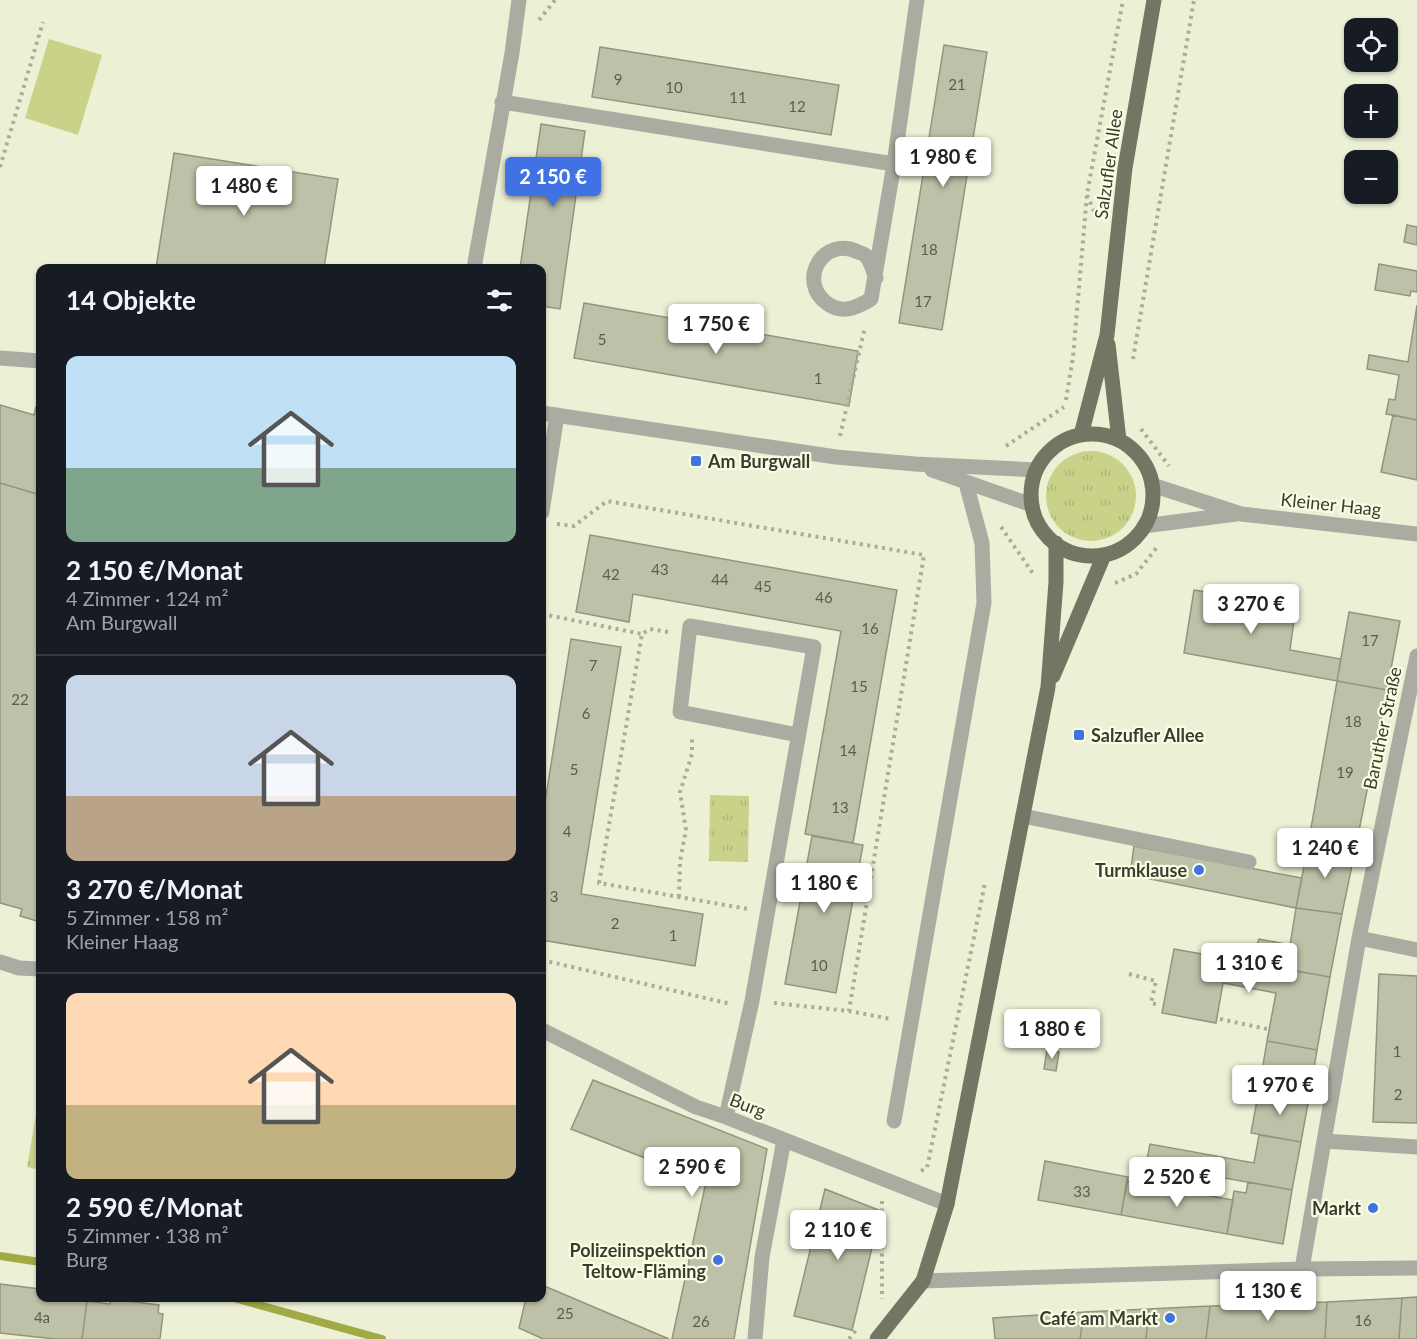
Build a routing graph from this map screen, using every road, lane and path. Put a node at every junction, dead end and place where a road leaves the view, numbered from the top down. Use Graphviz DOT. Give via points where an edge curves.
graph roads {
  1 [pos="519,0"];
  2 [pos="916,0"];
  3 [pos="1123,0"];
  4 [pos="1154,0"];
  5 [pos="1194,0"];
  6 [pos="43,22"];
  7 [pos="502,102"];
  8 [pos="894,164"];
  9 [pos="0,167"];
  10 [pos="475,264"];
  11 [pos="876,278"];
  12 [pos="871,300"];
  13 [pos="1107,335"];
  14 [pos="0,358"];
  15 [pos="36,361"];
  16 [pos="1132,362"];
  17 [pos="546,414"];
  18 [pos="557,415"];
  19 [pos="1137,425"];
  20 [pos="1081,435"];
  21 [pos="1119,440"];
  22 [pos="836,457"];
  23 [pos="915,464"];
  24 [pos="1169,467"];
  25 [pos="993,468"];
  26 [pos="1036,470"];
  27 [pos="966,483"];
  28 [pos="1152,485"];
  29 [pos="546,486"];
  30 [pos="987,491"];
  31 [pos="1032,505"];
  32 [pos="1241,514"];
  33 [pos="1144,526"];
  34 [pos="1417,534"];
  35 [pos="1056,543"];
  36 [pos="1104,555"];
  37 [pos="1036,584"];
  38 [pos="546,615"];
  39 [pos="642,634"];
  40 [pos="689,635"];
  41 [pos="1417,656"];
  42 [pos="1048,687"];
  43 [pos="696,715"];
  44 [pos="798,735"];
  45 [pos="1023,816"];
  46 [pos="1249,862"];
  47 [pos="986,879"];
  48 [pos="679,897"];
  49 [pos="767,912"];
  50 [pos="1359,938"];
  51 [pos="1417,950"];
  52 [pos="546,961"];
  53 [pos="0,962"];
  54 [pos="36,969"];
  55 [pos="1129,975"];
  56 [pos="751,1005"];
  57 [pos="1160,1005"];
  58 [pos="1220,1019"];
  59 [pos="910,1022"];
  60 [pos="1267,1029"];
  61 [pos="546,1032"];
  62 [pos="726,1118"];
  63 [pos="894,1121"];
  64 [pos="784,1140"];
  65 [pos="1325,1141"];
  66 [pos="1417,1147"];
  67 [pos="889,1181"];
  68 [pos="947,1204"];
  69 [pos="1417,1268"];
  70 [pos="1302,1269"];
  71 [pos="923,1281"];
  72 [pos="876,1307"];
  73 [pos="862,1323"];
  74 [pos="755,1339"];
  75 [pos="849,1339"];
  76 [pos="877,1339"];
  1 -- 7 [label="street"];
  2 -- 8 [label="street"];
  3 -- 25 [label="path" via="1087,194 1073,357 1064,409 996,452"];
  4 -- 13 [label="main road, Salzufler Allee" via="1125,168"];
  5 -- 16 [label="path"];
  6 -- 9 [label="path"];
  7 -- 8 [label="street"];
  7 -- 10 [label="street"];
  8 -- 11 [label="street"];
  11 -- 12 [label="street"];
  11 -- 12 [label="street" via="866,255 849,247 829,250 818,261 813,280 818,297 836,309 853,309"];
  12 -- 22 [label="path"];
  13 -- 20 [label="main road, Salzufler Allee"];
  13 -- 21 [label="main road, Salzufler Allee"];
  14 -- 15 [label="street"];
  17 -- 18 [label="street"];
  18 -- 22 [label="street"];
  18 -- 29 [label="street"];
  19 -- 24 [label="path"];
  20 -- 21 [label="main road" via="1100,434"];
  20 -- 26 [label="main road" via="1054,447"];
  21 -- 28 [label="main road" via="1146,467"];
  22 -- 23 [label="street"];
  23 -- 25 [label="street"];
  23 -- 27 [label="street"];
  25 -- 26 [label="street"];
  26 -- 31 [label="main road"];
  27 -- 30 [label="street"];
  27 -- 59 [label="street" via="982,543 984,603"];
  28 -- 32 [label="street, Kleiner Haag"];
  28 -- 33 [label="main road" via="1150,513"];
  30 -- 31 [label="street"];
  30 -- 37 [label="path" via="989,508 1034,574"];
  31 -- 35 [label="main road" via="1041,526"];
  32 -- 33 [label="street, Kleiner Haag"];
  32 -- 34 [label="street, Kleiner Haag"];
  33 -- 36 [label="main road" via="1120,549"];
  35 -- 36 [label="main road" via="1070,552"];
  35 -- 42 [label="main road"];
  36 -- 42 [label="main road"];
  38 -- 39 [label="path"];
  39 -- 40 [label="path" via="650,629"];
  39 -- 48 [label="path" via="599,883"];
  40 -- 43 [label="street" via="680,712"];
  40 -- 44 [label="street" via="690,626 814,647"];
  41 -- 50 [label="street, Baruther Straße"];
  42 -- 45 [label="main road"];
  43 -- 44 [label="street"];
  43 -- 48 [label="path" via="692,724 692,754 680,792 686,830"];
  44 -- 49 [label="street"];
  45 -- 46 [label="street"];
  45 -- 68 [label="main road"];
  47 -- 67 [label="path" via="927,1168 913,1175 895,1173"];
  48 -- 49 [label="path"];
  49 -- 56 [label="street"];
  50 -- 51 [label="street"];
  50 -- 65 [label="street, Baruther Straße"];
  52 -- 56 [label="path"];
  53 -- 54 [label="street"];
  55 -- 57 [label="path" via="1156,981 1150,1003"];
  56 -- 59 [label="path" via="849,1011"];
  56 -- 62 [label="street"];
  58 -- 60 [label="path"];
  59 -- 63 [label="street"];
  61 -- 62 [label="street, Burg" via="696,1107"];
  62 -- 64 [label="street, Burg"];
  64 -- 67 [label="street, Burg"];
  64 -- 74 [label="street" via="762,1257"];
  65 -- 66 [label="street"];
  65 -- 70 [label="street, Baruther Straße"];
  67 -- 68 [label="street, Burg"];
  67 -- 72 [label="path" via="882,1200 882,1299"];
  68 -- 71 [label="main road"];
  69 -- 70 [label="street"];
  70 -- 71 [label="street"];
  71 -- 76 [label="main road"];
  73 -- 75 [label="path"];
}
